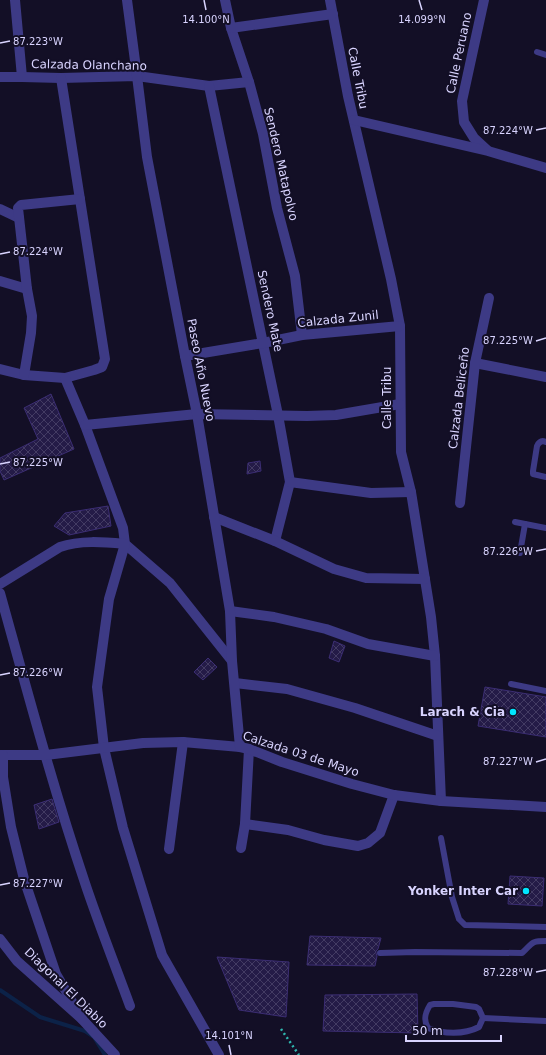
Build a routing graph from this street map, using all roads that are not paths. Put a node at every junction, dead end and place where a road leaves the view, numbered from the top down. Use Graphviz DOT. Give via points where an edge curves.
graph roads {
  1 [pos="15,0"];
  2 [pos="126,0"];
  3 [pos="226,0"];
  4 [pos="330,0"];
  5 [pos="484,0"];
  6 [pos="333,14"];
  7 [pos="231,28"];
  8 [pos="537,52"];
  9 [pos="546,55"];
  10 [pos="22,76"];
  11 [pos="137,76"];
  12 [pos="0,77"];
  13 [pos="61,78"];
  14 [pos="249,82"];
  15 [pos="209,86"];
  16 [pos="354,120"];
  17 [pos="488,151"];
  18 [pos="546,168"];
  19 [pos="80,199"];
  20 [pos="0,209"];
  21 [pos="19,218"];
  22 [pos="0,281"];
  23 [pos="27,289"];
  24 [pos="489,298"];
  25 [pos="400,326"];
  26 [pos="302,335"];
  27 [pos="263,343"];
  28 [pos="184,356"];
  29 [pos="475,363"];
  30 [pos="0,370"];
  31 [pos="24,375"];
  32 [pos="546,377"];
  33 [pos="65,378"];
  34 [pos="400,404"];
  35 [pos="197,414"];
  36 [pos="278,415"];
  37 [pos="85,425"];
  38 [pos="546,442"];
  39 [pos="546,477"];
  40 [pos="290,482"];
  41 [pos="411,492"];
  42 [pos="460,503"];
  43 [pos="214,517"];
  44 [pos="515,522"];
  45 [pos="525,524"];
  46 [pos="546,528"];
  47 [pos="275,541"];
  48 [pos="125,544"];
  49 [pos="520,553"];
  50 [pos="425,578"];
  51 [pos="0,584"];
  52 [pos="0,593"];
  53 [pos="230,611"];
  54 [pos="435,656"];
  55 [pos="232,661"];
  56 [pos="235,683"];
  57 [pos="511,684"];
  58 [pos="546,692"];
  59 [pos="438,736"];
  60 [pos="183,742"];
  61 [pos="104,748"];
  62 [pos="245,748"];
  63 [pos="1,755"];
  64 [pos="46,755"];
  65 [pos="394,795"];
  66 [pos="441,801"];
  67 [pos="546,807"];
  68 [pos="245,824"];
  69 [pos="441,838"];
  70 [pos="241,848"];
  71 [pos="169,849"];
  72 [pos="546,926"];
  73 [pos="0,939"];
  74 [pos="546,942"];
  75 [pos="380,953"];
  76 [pos="130,1006"];
  77 [pos="483,1018"];
  78 [pos="82,1019"];
  79 [pos="546,1021"];
  80 [pos="115,1055"];
  81 [pos="219,1055"];
  1 -- 10 [label="street"];
  2 -- 11 [label="street, Paseo Año Nuevo"];
  3 -- 7 [label="street, Sendero Matapolvo"];
  4 -- 6 [label="street, Calle Tribu"];
  5 -- 17 [label="street, Calle Peruano" via="462,101 464,122 474,138"];
  6 -- 7 [label="street"];
  6 -- 16 [label="street, Calle Tribu"];
  7 -- 14 [label="street, Sendero Matapolvo"];
  8 -- 9 [label="lane"];
  10 -- 12 [label="street, Calzada Olanchano"];
  10 -- 13 [label="street, Calzada Olanchano"];
  11 -- 13 [label="street, Calzada Olanchano"];
  11 -- 15 [label="street, Calzada Olanchano"];
  11 -- 28 [label="street, Paseo Año Nuevo" via="147,157"];
  13 -- 19 [label="street"];
  14 -- 15 [label="street, Calzada Olanchano"];
  14 -- 26 [label="street, Sendero Matapolvo" via="295,276"];
  15 -- 27 [label="street, Sendero Mate"];
  16 -- 17 [label="street"];
  16 -- 25 [label="street, Calle Tribu"];
  17 -- 18 [label="street"];
  19 -- 21 [label="street" via="21,205 18,208"];
  19 -- 33 [label="street" via="105,359 102,367"];
  20 -- 21 [label="street"];
  21 -- 23 [label="street"];
  22 -- 23 [label="street"];
  23 -- 31 [label="street" via="32,316"];
  24 -- 29 [label="street, Calzada Beliceño"];
  25 -- 26 [label="street, Calzada Zunil"];
  25 -- 34 [label="street, Calle Tribu"];
  26 -- 27 [label="street, Calzada Zunil"];
  27 -- 28 [label="street, Calzada Zunil"];
  27 -- 36 [label="street, Sendero Mate"];
  28 -- 35 [label="street, Paseo Año Nuevo"];
  29 -- 32 [label="street"];
  29 -- 42 [label="street, Calzada Beliceño"];
  30 -- 31 [label="street"];
  31 -- 33 [label="street"];
  33 -- 37 [label="street"];
  34 -- 36 [label="street" via="336,415"];
  34 -- 41 [label="street, Calle Tribu" via="401,452"];
  35 -- 36 [label="street"];
  35 -- 37 [label="street"];
  35 -- 43 [label="street, Paseo Año Nuevo"];
  36 -- 40 [label="street, Sendero Mate"];
  37 -- 48 [label="street" via="123,528"];
  38 -- 39 [label="lane" via="538,443 533,471 535,475"];
  40 -- 41 [label="street" via="372,493"];
  40 -- 47 [label="street, Sendero Mate"];
  41 -- 50 [label="street, Calle Tribu"];
  43 -- 47 [label="street"];
  43 -- 53 [label="street, Paseo Año Nuevo"];
  44 -- 45 [label="lane"];
  45 -- 46 [label="lane"];
  45 -- 49 [label="lane"];
  47 -- 50 [label="street" via="334,569 366,578"];
  48 -- 51 [label="street" via="98,542 60,547"];
  48 -- 55 [label="street" via="170,583"];
  48 -- 61 [label="street" via="109,599 97,687"];
  50 -- 54 [label="street, Calle Tribu"];
  52 -- 64 [label="street"];
  53 -- 54 [label="street" via="326,628 368,644"];
  53 -- 55 [label="street, Paseo Año Nuevo"];
  54 -- 59 [label="street, Calle Tribu"];
  55 -- 56 [label="street, Paseo Año Nuevo"];
  56 -- 59 [label="street" via="287,689 355,708"];
  56 -- 62 [label="street, Paseo Año Nuevo"];
  57 -- 58 [label="lane"];
  59 -- 66 [label="street, Calle Tribu"];
  60 -- 61 [label="street, Calzada 03 de Mayo" via="143,743"];
  60 -- 62 [label="street, Calzada 03 de Mayo"];
  60 -- 71 [label="street"];
  61 -- 64 [label="street, Calzada 03 de Mayo"];
  61 -- 81 [label="street" via="123,828 162,955"];
  62 -- 65 [label="street, Calzada 03 de Mayo" via="352,784"];
  62 -- 68 [label="street, Paseo Año Nuevo"];
  63 -- 64 [label="street, Calzada 03 de Mayo"];
  63 -- 78 [label="street" via="11,827 24,878 56,974"];
  64 -- 76 [label="street" via="85,883"];
  65 -- 66 [label="street, Calzada 03 de Mayo"];
  65 -- 68 [label="street" via="380,834 368,843 358,846 288,830"];
  66 -- 67 [label="street, Calzada 03 de Mayo"];
  68 -- 70 [label="street, Paseo Año Nuevo"];
  69 -- 72 [label="lane" via="452,897 459,919 465,925"];
  73 -- 78 [label="street, Diagonal El Diablo" via="17,961"];
  74 -- 75 [label="lane" via="536,941 522,953"];
  77 -- 77 [label="lane" via="476,1007 434,1004 430,1005 425,1023 428,1028 436,1031 469,1032 479,1027"];
  77 -- 79 [label="lane"];
  78 -- 80 [label="street, Diagonal El Diablo"];
}
